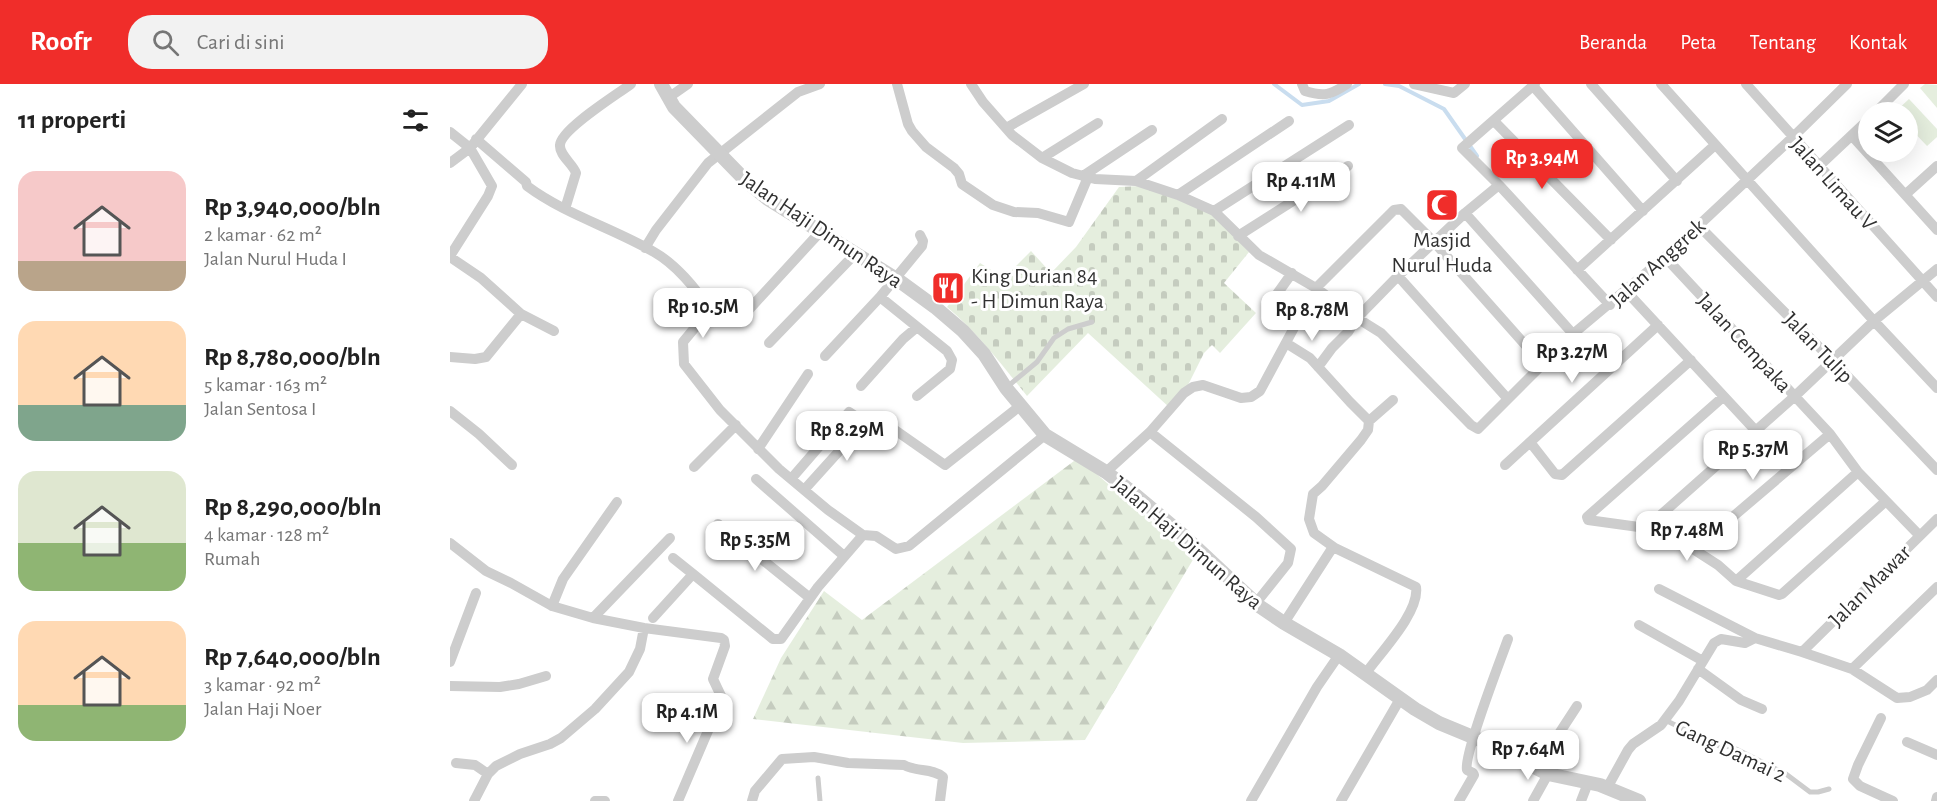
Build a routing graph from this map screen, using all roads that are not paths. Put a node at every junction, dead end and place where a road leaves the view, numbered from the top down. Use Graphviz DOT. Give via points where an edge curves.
graph roads {
  1 [pos="522,84"];
  2 [pos="632,84"];
  3 [pos="661,84"];
  4 [pos="688,84"];
  5 [pos="820,84"];
  6 [pos="897,84"];
  7 [pos="971,84"];
  8 [pos="1084,84"];
  9 [pos="1302,84"];
  10 [pos="1347,84"];
  11 [pos="1414,84"];
  12 [pos="1465,84"];
  13 [pos="1591,84"];
  14 [pos="1661,84"];
  15 [pos="1762,84"];
  16 [pos="1847,84"];
  17 [pos="1904,84"];
  18 [pos="1534,85"];
  19 [pos="1749,88"];
  20 [pos="668,98"];
  21 [pos="1886,102"];
  22 [pos="1222,119"];
  23 [pos="1289,121"];
  24 [pos="1494,121"];
  25 [pos="1098,123"];
  26 [pos="1349,125"];
  27 [pos="1006,128"];
  28 [pos="1152,130"];
  29 [pos="1858,130"];
  30 [pos="450,132"];
  31 [pos="1852,136"];
  32 [pos="1793,137"];
  33 [pos="473,144"];
  34 [pos="1715,146"];
  35 [pos="718,154"];
  36 [pos="1042,158"];
  37 [pos="450,163"];
  38 [pos="1348,166"];
  39 [pos="1819,166"];
  40 [pos="1937,166"];
  41 [pos="1086,176"];
  42 [pos="1748,179"];
  43 [pos="1136,181"];
  44 [pos="1677,181"];
  45 [pos="1499,185"];
  46 [pos="1906,194"];
  47 [pos="1178,195"];
  48 [pos="565,209"];
  49 [pos="1214,211"];
  50 [pos="1643,211"];
  51 [pos="1465,213"];
  52 [pos="1698,225"];
  53 [pos="1937,230"];
  54 [pos="821,231"];
  55 [pos="920,235"];
  56 [pos="1238,236"];
  57 [pos="1611,240"];
  58 [pos="1434,242"];
  59 [pos="645,248"];
  60 [pos="856,253"];
  61 [pos="450,257"];
  62 [pos="1665,257"];
  63 [pos="1937,269"];
  64 [pos="1577,270"];
  65 [pos="1292,273"];
  66 [pos="1398,276"];
  67 [pos="895,278"];
  68 [pos="1923,282"];
  69 [pos="1316,288"];
  70 [pos="1626,291"];
  71 [pos="880,297"];
  72 [pos="1937,297"];
  73 [pos="1610,305"];
  74 [pos="521,314"];
  75 [pos="744,315"];
  76 [pos="1874,321"];
  77 [pos="1092,322"];
  78 [pos="1353,325"];
  79 [pos="1658,325"];
  80 [pos="916,328"];
  81 [pos="554,331"];
  82 [pos="1574,334"];
  83 [pos="769,343"];
  84 [pos="1286,343"];
  85 [pos="825,356"];
  86 [pos="450,357"];
  87 [pos="1691,360"];
  88 [pos="1833,361"];
  89 [pos="1543,365"];
  90 [pos="1318,367"];
  91 [pos="808,374"];
  92 [pos="861,386"];
  93 [pos="1006,388"];
  94 [pos="1937,388"];
  95 [pos="917,396"];
  96 [pos="1795,396"];
  97 [pos="1723,397"];
  98 [pos="1507,398"];
  99 [pos="1393,400"];
  100 [pos="1020,406"];
  101 [pos="450,411"];
  102 [pos="1369,421"];
  103 [pos="874,424"];
  104 [pos="736,425"];
  105 [pos="1755,430"];
  106 [pos="1150,432"];
  107 [pos="1830,434"];
  108 [pos="1045,435"];
  109 [pos="1530,442"];
  110 [pos="758,448"];
  111 [pos="512,465"];
  112 [pos="1505,465"];
  113 [pos="694,467"];
  114 [pos="1937,470"];
  115 [pos="1106,472"];
  116 [pos="1858,472"];
  117 [pos="756,479"];
  118 [pos="791,479"];
  119 [pos="804,490"];
  120 [pos="1886,501"];
  121 [pos="616,502"];
  122 [pos="1937,519"];
  123 [pos="718,524"];
  124 [pos="1646,528"];
  125 [pos="863,535"];
  126 [pos="1919,535"];
  127 [pos="670,538"];
  128 [pos="450,543"];
  129 [pos="1335,548"];
  130 [pos="1695,549"];
  131 [pos="844,556"];
  132 [pos="673,558"];
  133 [pos="693,574"];
  134 [pos="1736,581"];
  135 [pos="1937,587"];
  136 [pos="1659,589"];
  137 [pos="476,593"];
  138 [pos="810,598"];
  139 [pos="1256,603"];
  140 [pos="552,606"];
  141 [pos="593,618"];
  142 [pos="653,618"];
  143 [pos="1284,623"];
  144 [pos="1639,626"];
  145 [pos="644,628"];
  146 [pos="1508,639"];
  147 [pos="1751,640"];
  148 [pos="1802,652"];
  149 [pos="1339,655"];
  150 [pos="450,662"];
  151 [pos="1700,665"];
  152 [pos="1852,669"];
  153 [pos="1366,673"];
  154 [pos="546,676"];
  155 [pos="1937,680"];
  156 [pos="450,686"];
  157 [pos="1400,699"];
  158 [pos="1577,706"];
  159 [pos="1762,709"];
  160 [pos="1881,718"];
  161 [pos="1665,720"];
  162 [pos="1473,738"];
  163 [pos="1907,742"];
  164 [pos="1937,756"];
  165 [pos="456,763"];
  166 [pos="1542,771"];
  167 [pos="488,774"];
  168 [pos="818,778"];
  169 [pos="1588,783"];
  170 [pos="1607,788"];
  171 [pos="1829,789"];
  172 [pos="474,801"];
  173 [pos="595,801"];
  174 [pos="605,801"];
  175 [pos="678,801"];
  176 [pos="752,801"];
  177 [pos="820,801"];
  178 [pos="939,801"];
  179 [pos="1251,801"];
  180 [pos="1341,801"];
  181 [pos="1459,801"];
  182 [pos="1533,801"];
  183 [pos="1581,801"];
  184 [pos="1639,801"];
  185 [pos="1893,801"];
  1 -- 33 [label="street"];
  2 -- 48 [label="street" via="572,127 561,140 561,152 576,173"];
  3 -- 20 [label="street, Jalan Haji Dimun Raya"];
  4 -- 20 [label="street"];
  5 -- 35 [label="street" via="798,92"];
  6 -- 41 [label="street" via="912,131 954,168 962,184 993,205 1069,222"];
  7 -- 27 [label="street"];
  8 -- 27 [label="street"];
  9 -- 10 [label="street" via="1305,91 1331,95"];
  11 -- 12 [label="street" via="1454,93"];
  13 -- 44 [label="street"];
  14 -- 34 [label="street"];
  15 -- 19 [label="street"];
  16 -- 32 [label="street, Jalan Anggrek"];
  17 -- 21 [label="street"];
  18 -- 24 [label="street"];
  18 -- 50 [label="street"];
  19 -- 32 [label="street, Jalan Limau V"];
  20 -- 35 [label="street, Jalan Haji Dimun Raya"];
  22 -- 43 [label="street"];
  23 -- 47 [label="street"];
  24 -- 45 [label="street" via="1463,151"];
  24 -- 57 [label="street"];
  25 -- 36 [label="street"];
  26 -- 49 [label="street"];
  27 -- 36 [label="street"];
  28 -- 41 [label="street"];
  29 -- 31 [label="street"];
  30 -- 33 [label="street"];
  31 -- 39 [label="street"];
  31 -- 46 [label="street"];
  32 -- 39 [label="street, Jalan Limau V"];
  32 -- 42 [label="street, Jalan Anggrek"];
  33 -- 37 [label="street"];
  33 -- 48 [label="street" via="527,186"];
  33 -- 61 [label="street" via="491,190"];
  34 -- 42 [label="street"];
  34 -- 44 [label="street"];
  35 -- 54 [label="street, Jalan Haji Dimun Raya" via="768,199"];
  35 -- 59 [label="street"];
  36 -- 41 [label="street"];
  38 -- 56 [label="street"];
  39 -- 68 [label="street, Jalan Limau V"];
  40 -- 46 [label="street"];
  41 -- 43 [label="street"];
  42 -- 52 [label="street, Jalan Anggrek"];
  42 -- 76 [label="street"];
  43 -- 47 [label="street"];
  44 -- 50 [label="street"];
  45 -- 51 [label="street"];
  45 -- 64 [label="street"];
  46 -- 53 [label="street"];
  47 -- 49 [label="street"];
  48 -- 59 [label="street"];
  49 -- 56 [label="street"];
  50 -- 57 [label="street"];
  51 -- 58 [label="street"];
  51 -- 82 [label="street"];
  52 -- 62 [label="street, Jalan Anggrek"];
  52 -- 88 [label="street, Jalan Tulip"];
  54 -- 60 [label="street, Jalan Haji Dimun Raya"];
  54 -- 75 [label="street"];
  55 -- 67 [label="street" via="922,246"];
  56 -- 65 [label="street" via="1259,255"];
  57 -- 64 [label="street"];
  58 -- 66 [label="street"];
  58 -- 69 [label="street" via="1398,208"];
  58 -- 89 [label="street"];
  59 -- 104 [label="street" via="668,262 707,307 707,313 683,342 683,360"];
  60 -- 67 [label="street, Jalan Haji Dimun Raya"];
  60 -- 83 [label="street"];
  61 -- 74 [label="street" via="481,278"];
  62 -- 70 [label="street, Jalan Anggrek"];
  62 -- 96 [label="street, Jalan Cempaka"];
  63 -- 68 [label="street"];
  64 -- 73 [label="street"];
  65 -- 69 [label="street"];
  65 -- 84 [label="street" via="1276,298 1297,320"];
  66 -- 78 [label="street"];
  66 -- 98 [label="street"];
  67 -- 71 [label="street"];
  67 -- 93 [label="street, Jalan Haji Dimun Raya" via="963,331"];
  68 -- 72 [label="street, Jalan Limau V"];
  68 -- 76 [label="street"];
  69 -- 78 [label="street"];
  70 -- 73 [label="street, Jalan Anggrek"];
  70 -- 79 [label="street"];
  71 -- 80 [label="street"];
  71 -- 85 [label="street"];
  73 -- 82 [label="street, Jalan Anggrek"];
  74 -- 81 [label="street"];
  74 -- 86 [label="street" via="486,357"];
  76 -- 88 [label="street"];
  76 -- 94 [label="street"];
  77 -- 93 [label="lane" via="1054,338 1037,362"];
  78 -- 90 [label="street"];
  78 -- 98 [label="street, Jalan Anggrek" via="1381,333 1475,428"];
  79 -- 87 [label="street"];
  79 -- 109 [label="street"];
  80 -- 92 [label="street"];
  80 -- 95 [label="street" via="947,351 952,360 950,369"];
  82 -- 89 [label="street, Jalan Anggrek"];
  84 -- 90 [label="street"];
  84 -- 106 [label="street" via="1260,391 1241,398 1198,385 1184,393"];
  87 -- 97 [label="street"];
  87 -- 109 [label="street" via="1562,475 1555,474"];
  88 -- 96 [label="street"];
  88 -- 114 [label="street, Jalan Tulip"];
  89 -- 98 [label="street, Jalan Anggrek"];
  90 -- 102 [label="street"];
  91 -- 110 [label="street"];
  93 -- 100 [label="street, Jalan Haji Dimun Raya"];
  96 -- 105 [label="street"];
  96 -- 107 [label="street, Jalan Cempaka"];
  97 -- 105 [label="street"];
  97 -- 124 [label="street" via="1587,517 1589,521"];
  99 -- 102 [label="street"];
  100 -- 103 [label="street" via="945,465 885,423"];
  100 -- 108 [label="street, Jalan Haji Dimun Raya"];
  101 -- 111 [label="street"];
  102 -- 129 [label="street" via="1361,440 1313,494 1309,519 1314,533"];
  103 -- 118 [label="street" via="867,424 849,412"];
  103 -- 119 [label="street" via="856,444 841,449"];
  104 -- 110 [label="street"];
  104 -- 113 [label="street"];
  105 -- 124 [label="street"];
  106 -- 115 [label="street"];
  106 -- 139 [label="street" via="1291,549 1288,563"];
  107 -- 116 [label="street, Jalan Cempaka"];
  107 -- 130 [label="street"];
  108 -- 115 [label="street, Jalan Haji Dimun Raya"];
  108 -- 125 [label="street" via="909,546 896,549 876,536"];
  109 -- 112 [label="street"];
  110 -- 118 [label="street"];
  115 -- 139 [label="street, Jalan Haji Dimun Raya" via="1183,535"];
  116 -- 120 [label="street, Jalan Cempaka"];
  116 -- 134 [label="street"];
  117 -- 131 [label="street"];
  118 -- 119 [label="street"];
  119 -- 125 [label="street"];
  120 -- 126 [label="street, Jalan Cempaka"];
  120 -- 134 [label="street" via="1780,595"];
  121 -- 140 [label="street" via="563,579"];
  122 -- 126 [label="street, Jalan Mawar"];
  123 -- 138 [label="street"];
  124 -- 130 [label="street"];
  125 -- 131 [label="street"];
  126 -- 148 [label="street, Jalan Mawar"];
  127 -- 141 [label="street"];
  128 -- 140 [label="street" via="486,571"];
  129 -- 143 [label="street"];
  129 -- 153 [label="street" via="1416,587 1415,601 1403,623"];
  130 -- 134 [label="street"];
  131 -- 138 [label="street"];
  132 -- 133 [label="street"];
  133 -- 138 [label="street" via="773,639 781,639"];
  133 -- 142 [label="street"];
  135 -- 152 [label="street"];
  136 -- 147 [label="street"];
  137 -- 150 [label="street"];
  139 -- 143 [label="street, Jalan Haji Dimun Raya"];
  140 -- 141 [label="street"];
  141 -- 145 [label="street"];
  143 -- 149 [label="street, Jalan Haji Dimun Raya"];
  144 -- 151 [label="street"];
  145 -- 167 [label="street" via="629,672 595,709 561,738 503,761"];
  145 -- 175 [label="street" via="721,638 726,646 713,679 722,698"];
  146 -- 162 [label="street"];
  147 -- 148 [label="street"];
  147 -- 151 [label="street" via="1721,639"];
  148 -- 152 [label="street"];
  149 -- 153 [label="street, Jalan Haji Dimun Raya"];
  149 -- 179 [label="street"];
  151 -- 159 [label="street" via="1741,700"];
  151 -- 161 [label="street"];
  152 -- 155 [label="street" via="1898,698 1927,690"];
  153 -- 157 [label="street, Jalan Haji Dimun Raya"];
  154 -- 156 [label="street" via="500,687"];
  157 -- 162 [label="street, Jalan Haji Dimun Raya"];
  157 -- 180 [label="street"];
  158 -- 166 [label="street"];
  160 -- 185 [label="street" via="1853,779"];
  161 -- 170 [label="street" via="1628,750"];
  161 -- 171 [label="lane, Gang Damai 2" via="1716,745 1730,746 1786,774 1810,792"];
  162 -- 166 [label="street, Jalan Haji Dimun Raya"];
  162 -- 181 [label="street" via="1466,765 1474,776"];
  163 -- 164 [label="street"];
  165 -- 167 [label="street" via="475,765"];
  166 -- 169 [label="street, Jalan Haji Dimun Raya"];
  166 -- 182 [label="street"];
  167 -- 172 [label="street"];
  168 -- 177 [label="lane"];
  169 -- 170 [label="street, Jalan Haji Dimun Raya"];
  169 -- 183 [label="street"];
  170 -- 184 [label="street, Jalan Haji Dimun Raya"];
  173 -- 174 [label="street"];
  176 -- 178 [label="street" via="755,791 782,759 814,757 904,765 942,775"];
}
